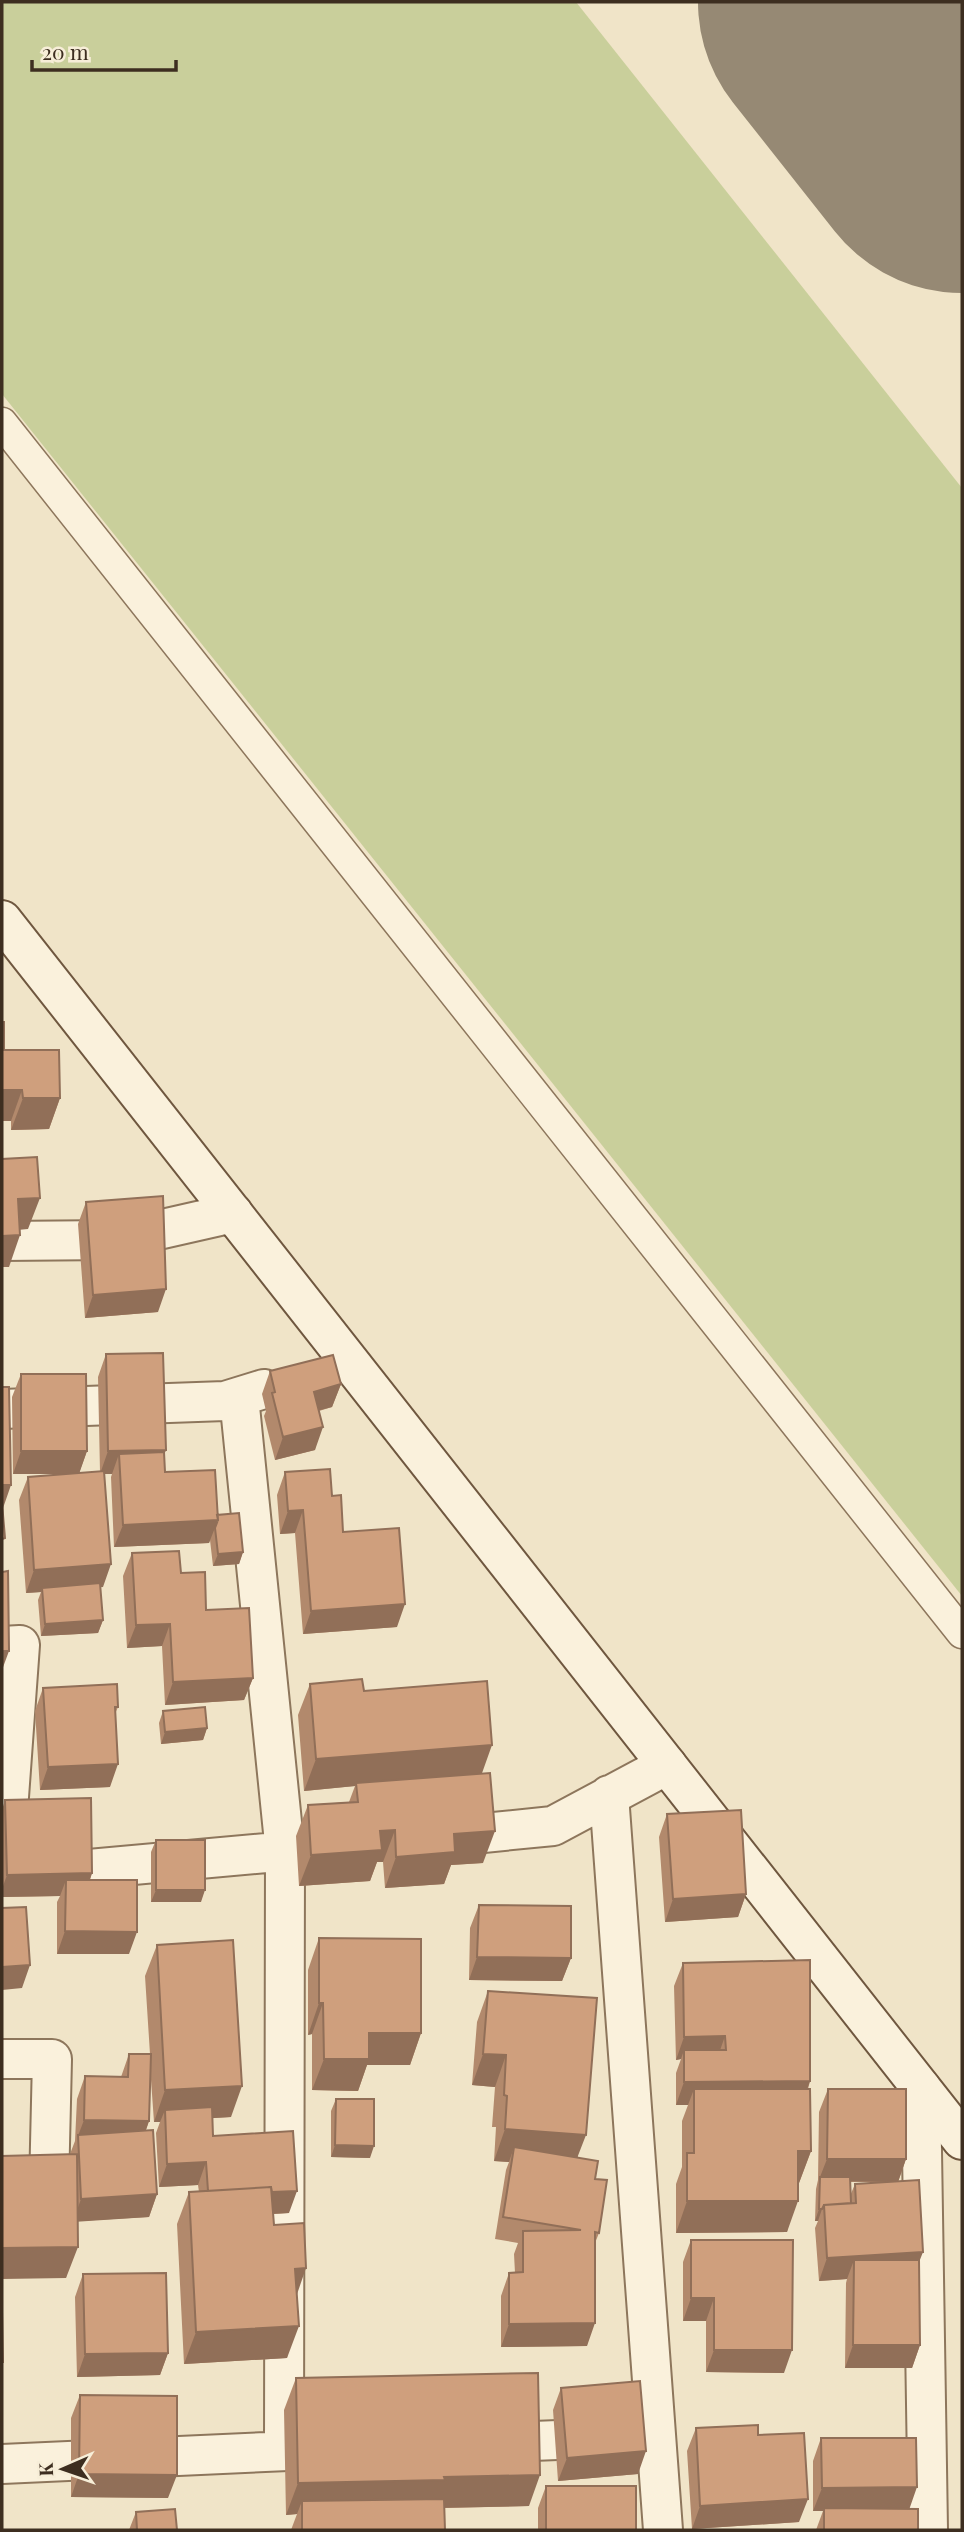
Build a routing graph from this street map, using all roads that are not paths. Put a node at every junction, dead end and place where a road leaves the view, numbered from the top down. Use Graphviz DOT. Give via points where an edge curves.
graph roads {
  1 [pos="2,423"];
  2 [pos="9,939"];
  3 [pos="233,1213"];
  4 [pos="2,1241"];
  5 [pos="350,1362"];
  6 [pos="239,1397"];
  7 [pos="2,1409"];
  8 [pos="962,1633"];
  9 [pos="2,1646"];
  10 [pos="667,1765"];
  11 [pos="609,1795"];
  12 [pos="405,1840"];
  13 [pos="338,1846"];
  14 [pos="285,1852"];
  15 [pos="3,1868"];
  16 [pos="2,2059"];
  17 [pos="921,2088"];
  18 [pos="962,2140"];
  19 [pos="2,2229"];
  20 [pos="658,2436"];
  21 [pos="450,2445"];
  22 [pos="340,2449"];
  23 [pos="284,2451"];
  24 [pos="2,2464"];
  25 [pos="663,2530"];
  26 [pos="928,2530"];
  1 -- 8 [label="lane"];
  2 -- 3 [label="street"];
  3 -- 4 [label="street" via="114,1241"];
  3 -- 5 [label="street"];
  5 -- 6 [label="street"];
  5 -- 10 [label="street"];
  6 -- 7 [label="street"];
  6 -- 14 [label="street"];
  9 -- 15 [label="street" via="19,1645"];
  10 -- 11 [label="street"];
  10 -- 17 [label="street"];
  11 -- 12 [label="street" via="553,1826"];
  11 -- 20 [label="street"];
  13 -- 14 [label="street"];
  14 -- 15 [label="street" via="78,1870"];
  14 -- 23 [label="street"];
  16 -- 19 [label="street" via="52,2059 48,2230"];
  17 -- 18 [label="street"];
  17 -- 26 [label="street"];
  20 -- 21 [label="street"];
  20 -- 25 [label="street"];
  22 -- 23 [label="street"];
  23 -- 24 [label="street"];
}
